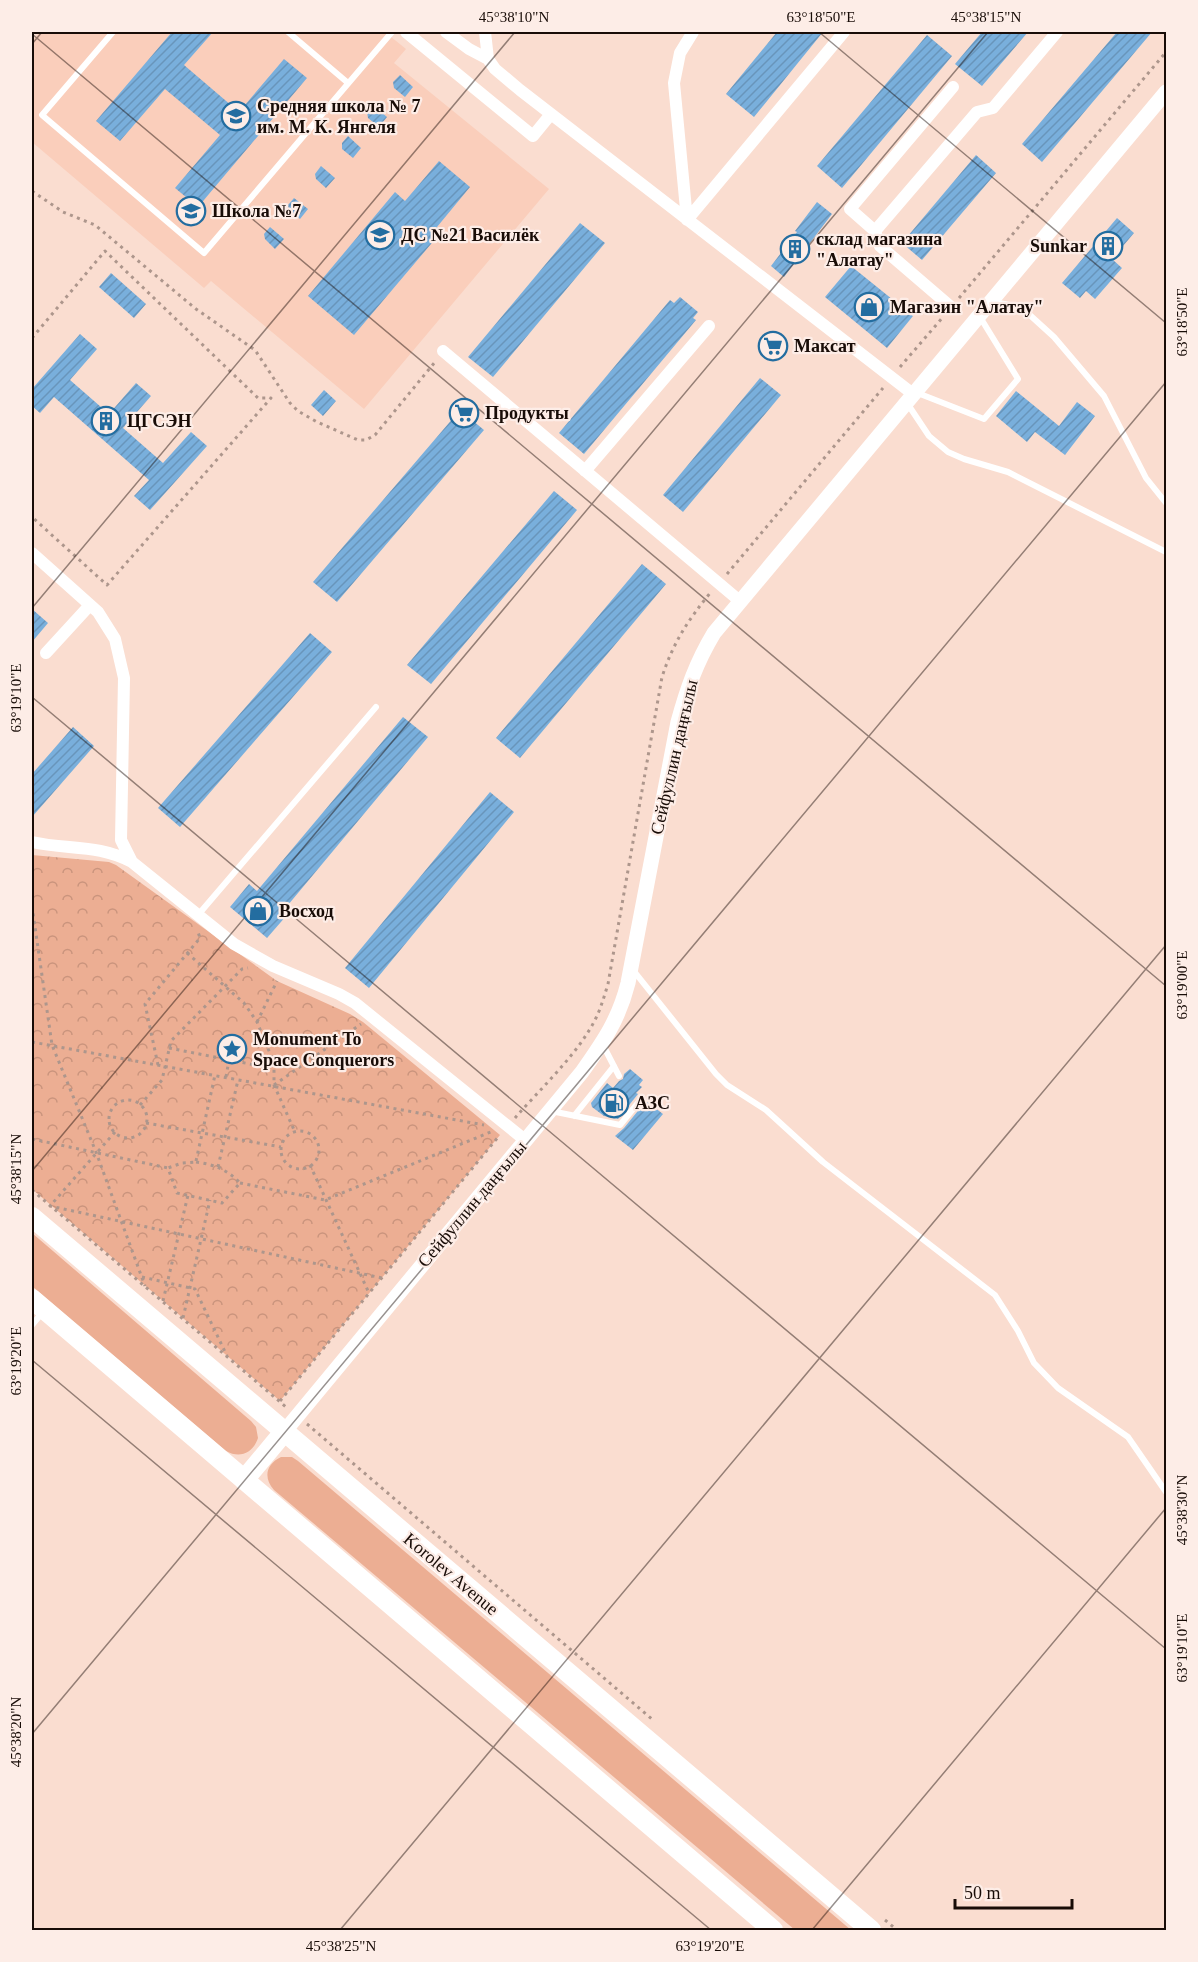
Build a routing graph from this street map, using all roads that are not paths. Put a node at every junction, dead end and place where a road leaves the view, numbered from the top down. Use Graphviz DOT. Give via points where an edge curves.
graph roads {
  1 [pos="113,32"];
  2 [pos="288,32"];
  3 [pos="392,32"];
  4 [pos="406,32"];
  5 [pos="446,32"];
  6 [pos="485,32"];
  7 [pos="693,32"];
  8 [pos="844,32"];
  9 [pos="1057,32"];
  10 [pos="488,59"];
  11 [pos="348,83"];
  12 [pos="953,87"];
  13 [pos="1167,92"];
  14 [pos="551,114"];
  15 [pos="687,220"];
  16 [pos="875,231"];
  17 [pos="990,302"];
  18 [pos="951,307"];
  19 [pos="979,315"];
  20 [pos="709,326"];
  21 [pos="443,351"];
  22 [pos="911,396"];
  23 [pos="585,471"];
  24 [pos="1167,503"];
  25 [pos="1167,552"];
  26 [pos="32,553"];
  27 [pos="741,602"];
  28 [pos="90,605"];
  29 [pos="46,653"];
  30 [pos="376,707"];
  31 [pos="32,842"];
  32 [pos="132,862"];
  33 [pos="198,915"];
  34 [pos="631,968"];
  35 [pos="603,1044"];
  36 [pos="614,1066"];
  37 [pos="619,1076"];
  38 [pos="642,1098"];
  39 [pos="550,1110"];
  40 [pos="574,1116"];
  41 [pos="525,1140"];
  42 [pos="32,1217"];
  43 [pos="36,1311"];
  44 [pos="284,1432"];
  45 [pos="244,1480"];
  46 [pos="1167,1492"];
  47 [pos="875,1923"];
  48 [pos="773,1930"];
  1 -- 11 [label="lane" via="42,115 204,253"];
  2 -- 11 [label="lane"];
  3 -- 11 [label="lane"];
  4 -- 14 [label="street" via="533,136"];
  5 -- 10 [label="street"];
  6 -- 10 [label="street"];
  7 -- 15 [label="street" via="680,53 674,83"];
  8 -- 15 [label="street"];
  9 -- 16 [label="street" via="993,108 977,112"];
  10 -- 14 [label="street"];
  12 -- 16 [label="street" via="850,209"];
  13 -- 17 [label="street, Сейфуллин даңғылы"];
  14 -- 15 [label="street"];
  15 -- 22 [label="street"];
  16 -- 18 [label="street" via="880,246"];
  17 -- 19 [label="street, Сейфуллин даңғылы"];
  17 -- 24 [label="lane" via="1021,307 1054,337 1104,396 1146,478"];
  19 -- 22 [label="street, Сейфуллин даңғылы"];
  19 -- 22 [label="lane" via="1018,379 984,419"];
  20 -- 23 [label="street"];
  21 -- 23 [label="street"];
  22 -- 25 [label="lane" via="929,436 948,452 1008,472"];
  22 -- 27 [label="street, Сейфуллин даңғылы"];
  23 -- 27 [label="street"];
  26 -- 28 [label="street"];
  27 -- 34 [label="street, Сейфуллин даңғылы" via="714,633 688,684"];
  28 -- 29 [label="street"];
  28 -- 32 [label="street" via="115,639 124,678 121,840"];
  30 -- 33 [label="lane"];
  31 -- 32 [label="street" via="102,849"];
  32 -- 33 [label="street"];
  33 -- 41 [label="street" via="251,956 355,1003 504,1130"];
  34 -- 35 [label="street, Сейфуллин даңғылы" via="622,1007"];
  34 -- 46 [label="lane" via="727,1085 766,1110 823,1162 995,1295 1034,1363 1058,1388 1128,1437"];
  35 -- 36 [label="lane"];
  35 -- 39 [label="street, Сейфуллин даңғылы"];
  36 -- 37 [label="lane"];
  36 -- 40 [label="lane"];
  38 -- 40 [label="lane" via="620,1125"];
  39 -- 40 [label="lane"];
  39 -- 41 [label="street, Сейфуллин даңғылы"];
  41 -- 44 [label="street, Сейфуллин даңғылы"];
  42 -- 44 [label="main road, Korolev Avenue"];
  43 -- 45 [label="main road"];
  44 -- 45 [label="main road"];
  44 -- 47 [label="main road, Korolev Avenue"];
  45 -- 48 [label="main road"];
}
